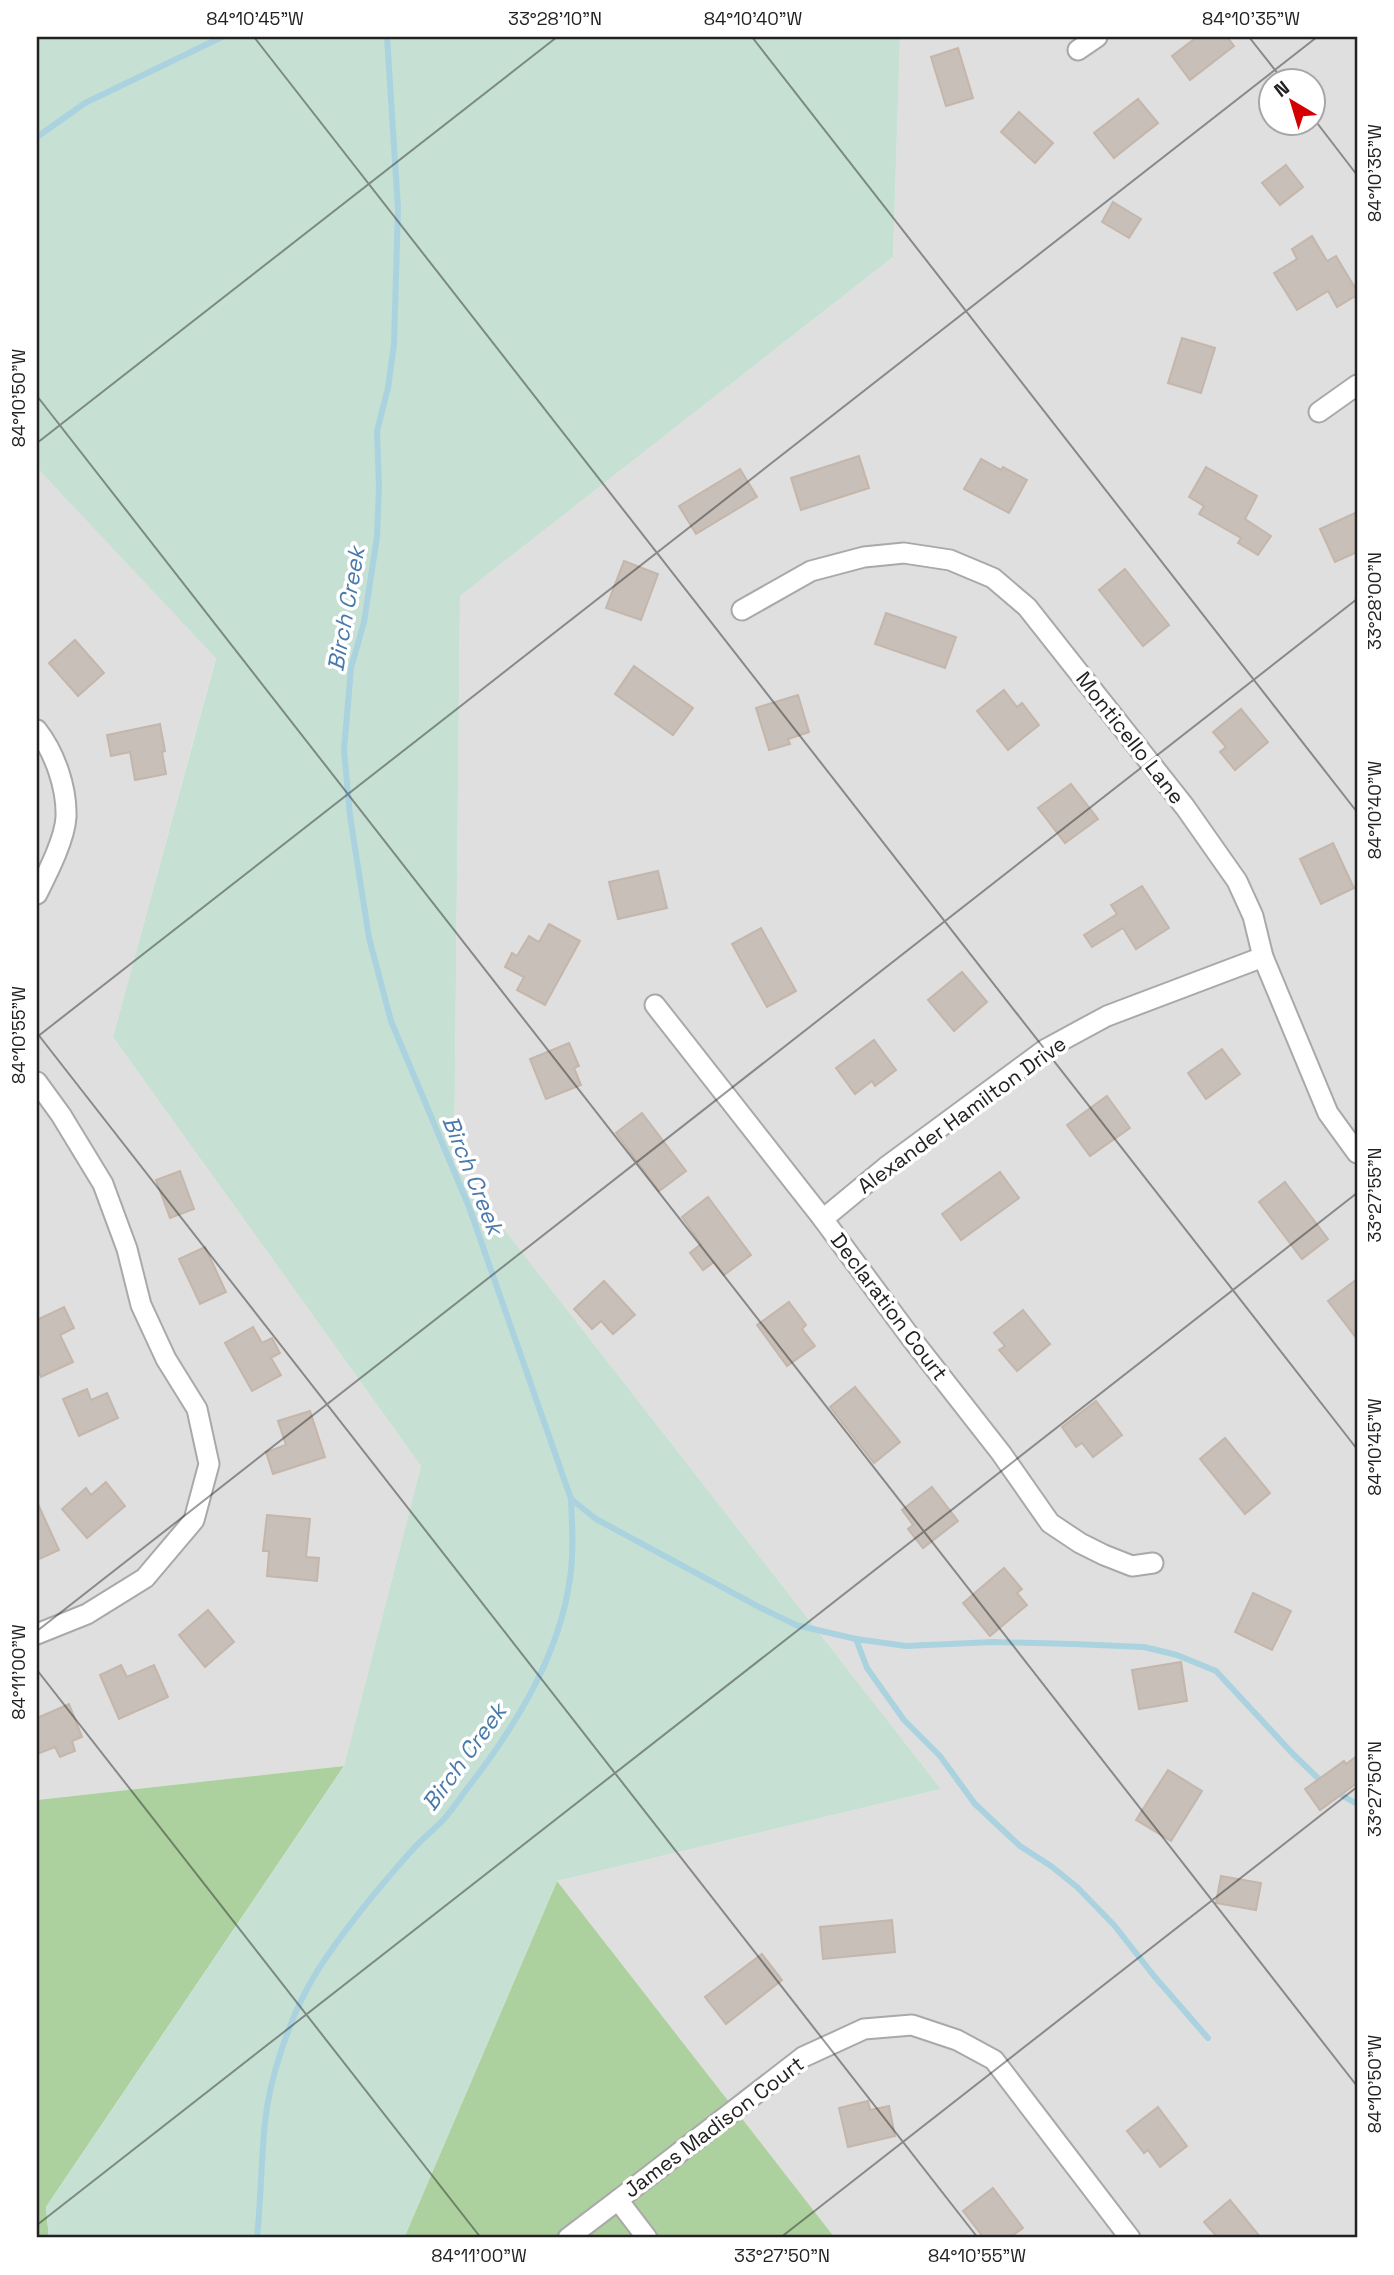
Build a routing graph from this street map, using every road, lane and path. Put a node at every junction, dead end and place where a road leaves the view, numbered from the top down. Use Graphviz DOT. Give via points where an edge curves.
graph roads {
  1 [pos="1097,37"];
  2 [pos="1078,50"];
  3 [pos="1357,385"];
  4 [pos="1319,412"];
  5 [pos="742,610"];
  6 [pos="37,730"];
  7 [pos="37,894"];
  8 [pos="1263,957"];
  9 [pos="655,1005"];
  10 [pos="37,1082"];
  11 [pos="1357,1153"];
  12 [pos="823,1219"];
  13 [pos="1153,1563"];
  14 [pos="37,1634"];
  15 [pos="618,2200"];
  16 [pos="568,2238"];
  17 [pos="647,2238"];
  18 [pos="1130,2238"];
  1 -- 2 [label="street"];
  3 -- 4 [label="street"];
  5 -- 8 [label="street, Monticello Lane" via="811,571 864,557 904,553 950,560 993,578 1027,607 1185,807 1237,881 1253,916"];
  6 -- 7 [label="street" via="61,779 66,818"];
  8 -- 11 [label="street, Monticello Lane" via="1328,1113"];
  8 -- 12 [label="street, Alexander Hamilton Drive" via="1107,1016 1046,1049"];
  9 -- 12 [label="street, Declaration Court"];
  10 -- 14 [label="street" via="103,1184 141,1305 166,1359 197,1409 209,1464 194,1520 145,1578 87,1614"];
  12 -- 13 [label="street, Declaration Court" via="1050,1523 1080,1543 1132,1566"];
  15 -- 16 [label="street, James Madison Court"];
  15 -- 17 [label="street"];
  15 -- 18 [label="street, James Madison Court" via="803,2057 864,2029 912,2025 957,2040 993,2060"];
}
